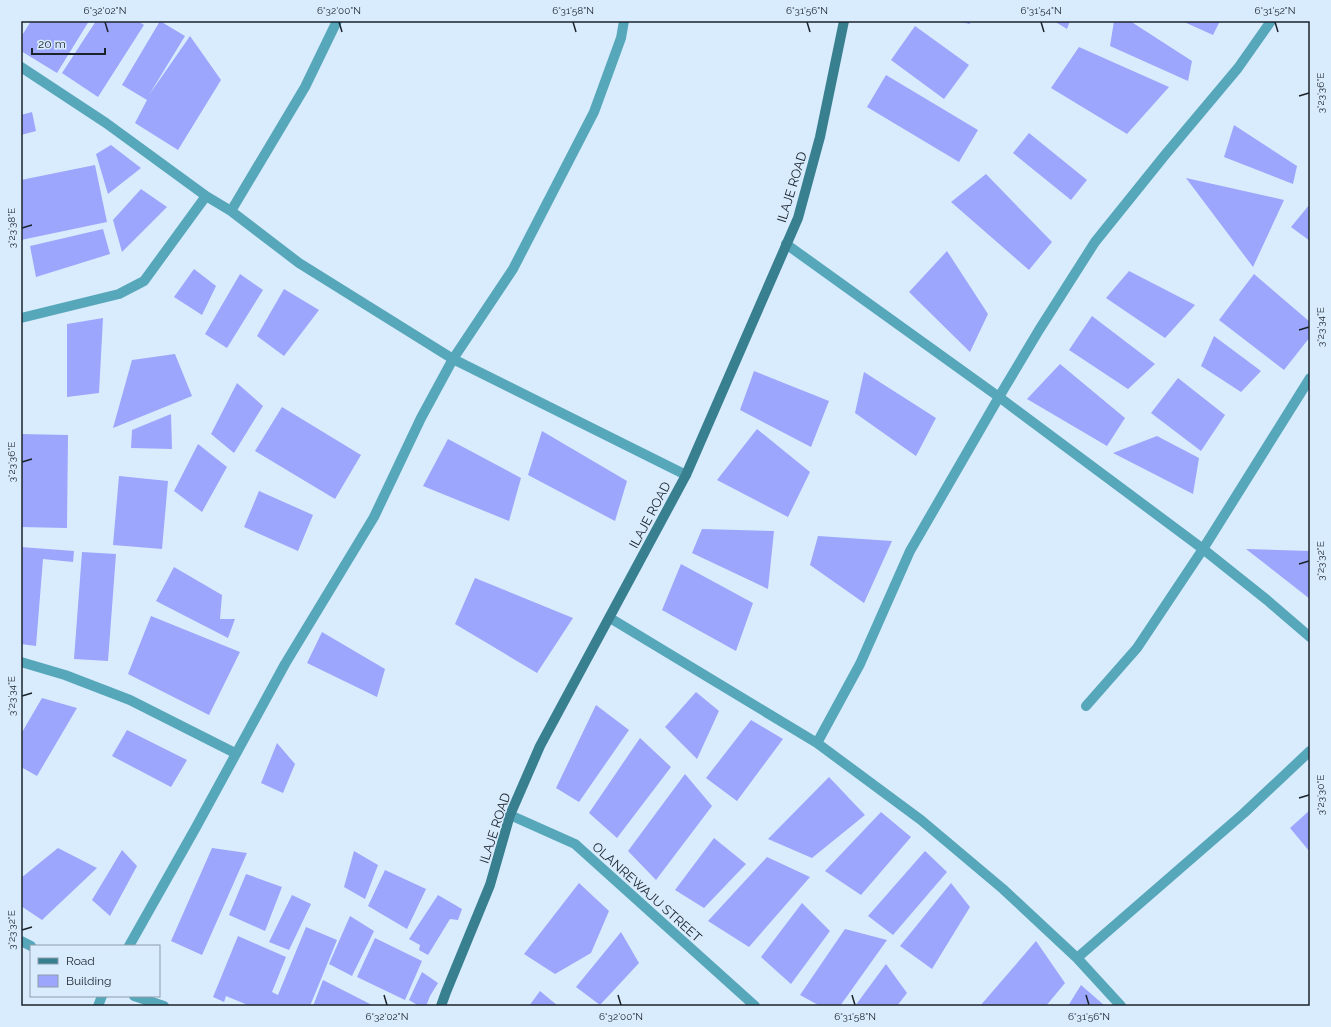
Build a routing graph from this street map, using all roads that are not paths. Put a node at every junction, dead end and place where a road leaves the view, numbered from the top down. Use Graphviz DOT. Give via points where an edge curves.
graph roads {
  1 [pos="337,21"];
  2 [pos="624,21"];
  3 [pos="844,21"];
  4 [pos="1271,21"];
  5 [pos="21,67"];
  6 [pos="206,196"];
  7 [pos="231,211"];
  8 [pos="786,244"];
  9 [pos="21,318"];
  10 [pos="453,359"];
  11 [pos="1310,378"];
  12 [pos="999,397"];
  13 [pos="686,475"];
  14 [pos="1203,549"];
  15 [pos="610,618"];
  16 [pos="1310,636"];
  17 [pos="21,662"];
  18 [pos="1086,706"];
  19 [pos="817,743"];
  20 [pos="1310,751"];
  21 [pos="235,753"];
  22 [pos="510,814"];
  23 [pos="21,940"];
  24 [pos="30,945"];
  25 [pos="129,945"];
  26 [pos="1077,958"];
  27 [pos="137,997"];
  28 [pos="164,1006"];
  29 [pos="441,1006"];
  30 [pos="755,1006"];
  31 [pos="1121,1006"];
  1 -- 7 [label="street" via="305,87"];
  2 -- 10 [label="street" via="621,38 594,112 512,269"];
  3 -- 8 [label="street, ILAJE ROAD" via="820,137 798,218"];
  4 -- 12 [label="street" via="1238,68 1095,242"];
  5 -- 6 [label="street" via="106,123"];
  6 -- 7 [label="street"];
  6 -- 9 [label="street" via="144,281 119,294"];
  7 -- 10 [label="street" via="299,263"];
  8 -- 12 [label="street"];
  8 -- 13 [label="street, ILAJE ROAD"];
  10 -- 13 [label="street"];
  10 -- 21 [label="street" via="421,418 374,518 285,664"];
  11 -- 14 [label="street"];
  12 -- 14 [label="street"];
  12 -- 19 [label="street" via="910,551 860,664"];
  13 -- 15 [label="street, ILAJE ROAD"];
  14 -- 16 [label="street"];
  14 -- 18 [label="street" via="1137,648"];
  15 -- 19 [label="street"];
  15 -- 22 [label="street, ILAJE ROAD" via="540,746"];
  17 -- 21 [label="street" via="65,675 130,700"];
  19 -- 26 [label="street" via="922,820 1003,889"];
  20 -- 26 [label="street" via="1244,813"];
  21 -- 25 [label="street"];
  22 -- 29 [label="street, ILAJE ROAD" via="490,884"];
  22 -- 30 [label="street, OLANREWAJU STREET" via="575,844"];
  23 -- 24 [label="street"];
  26 -- 31 [label="street"];
  27 -- 28 [label="street"];
}
